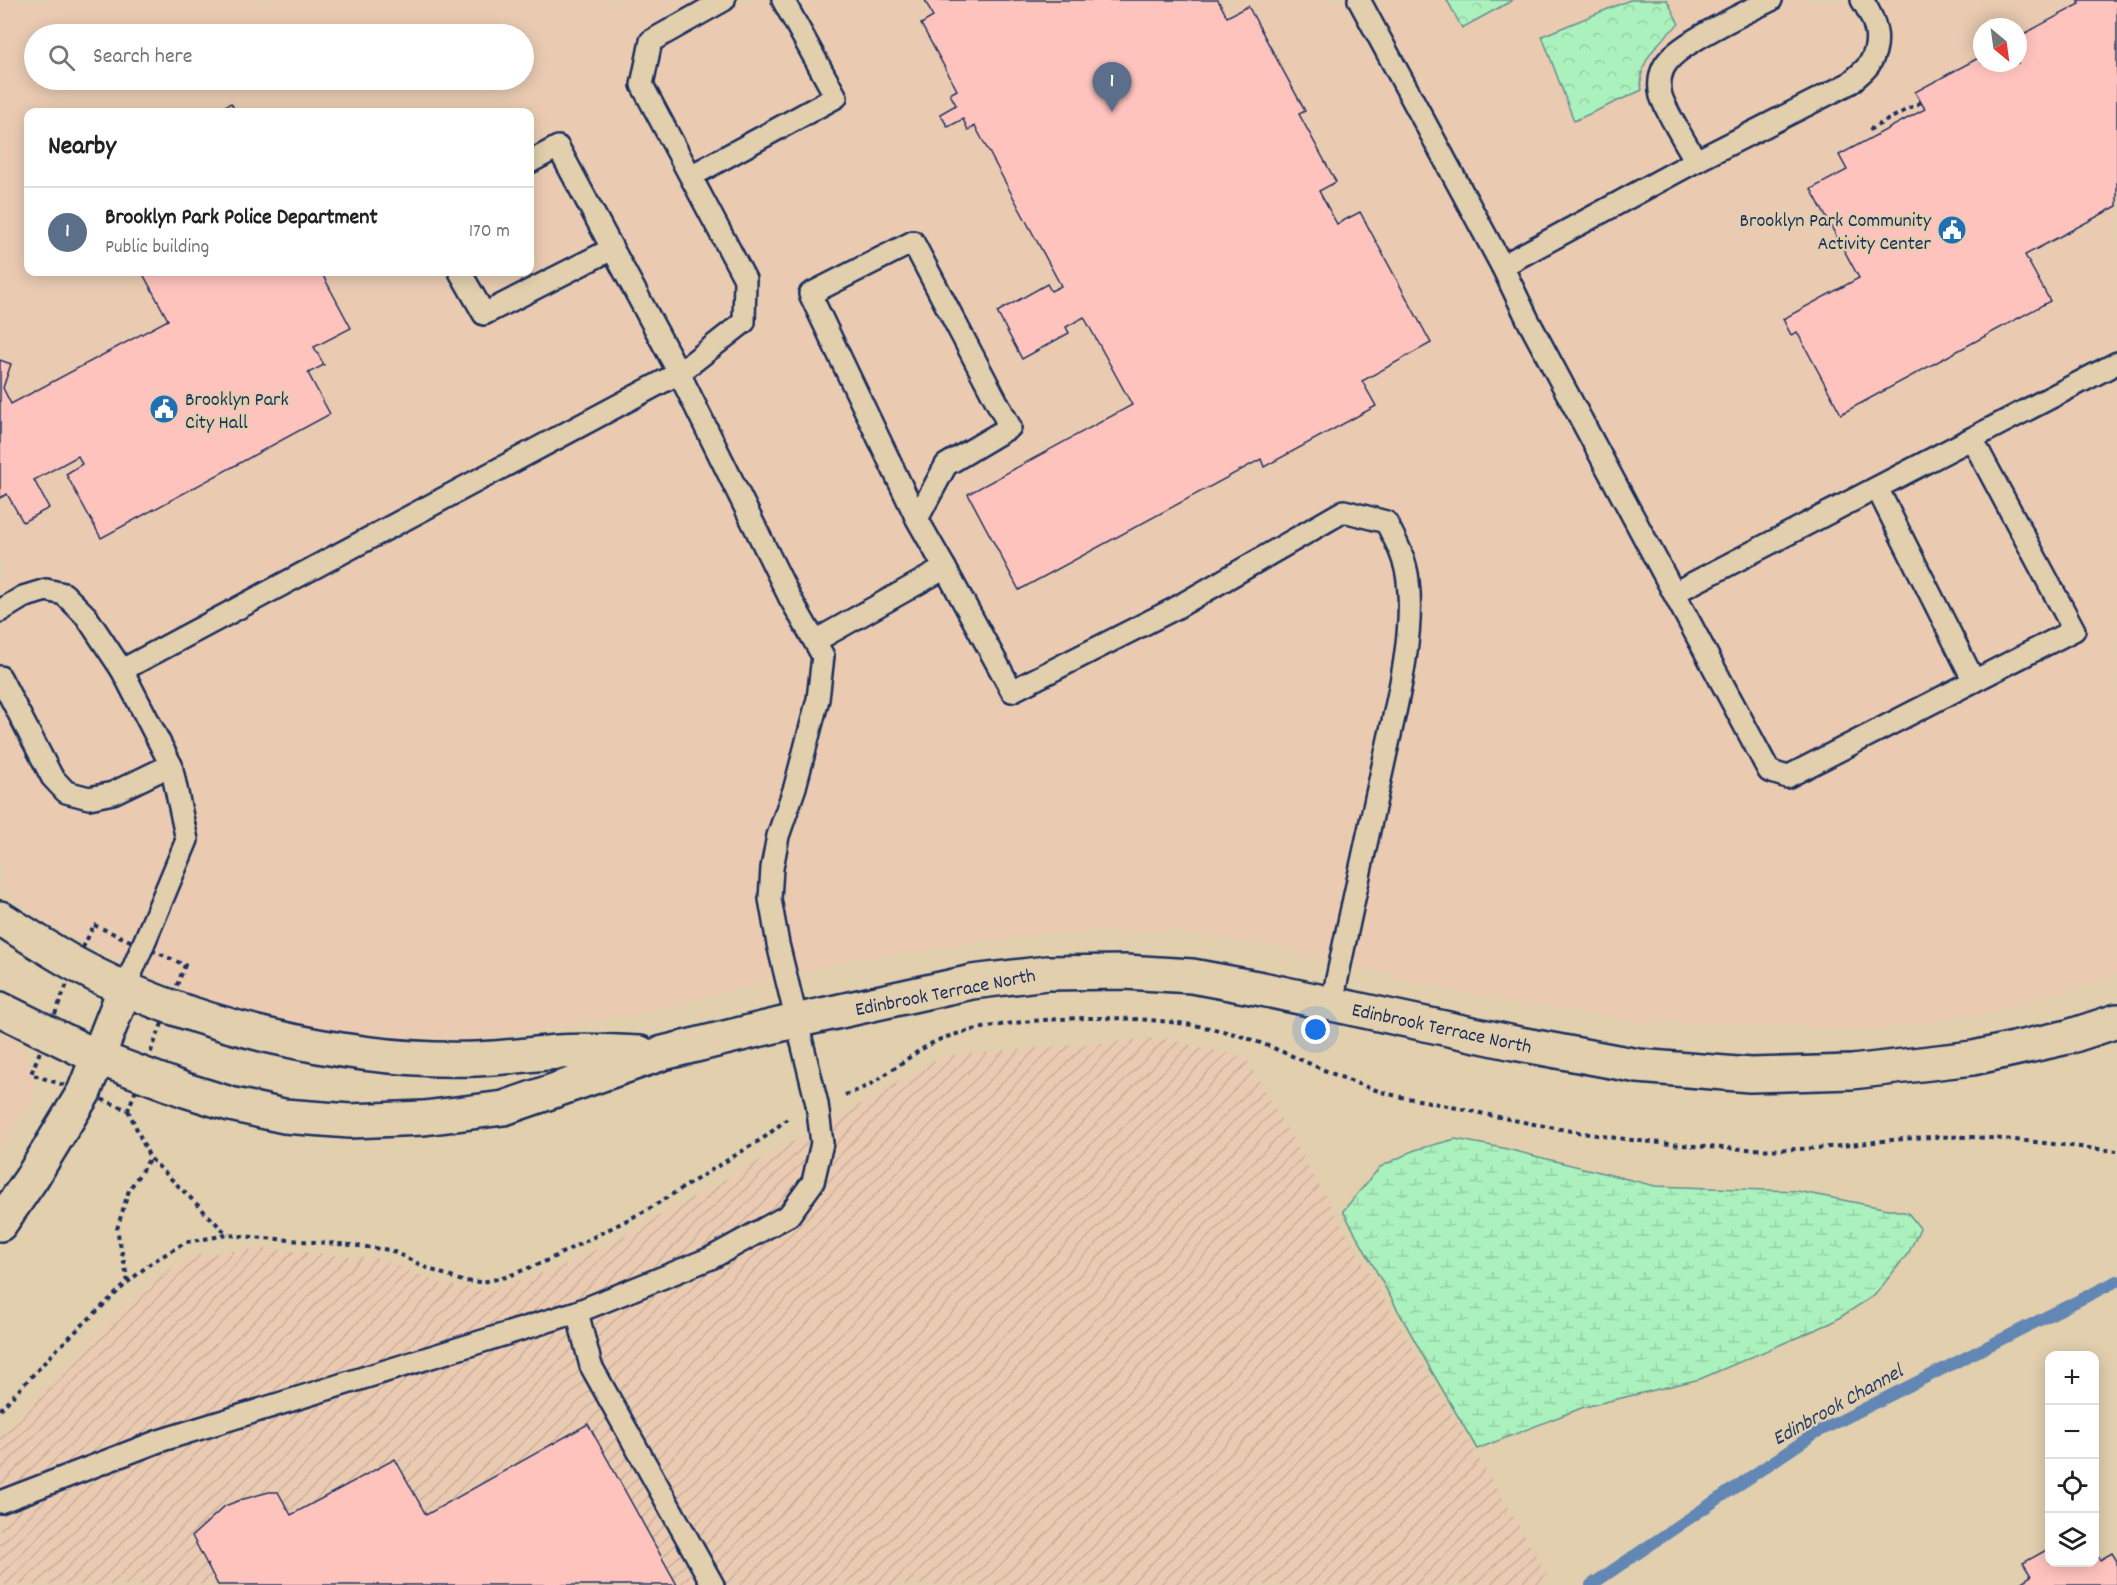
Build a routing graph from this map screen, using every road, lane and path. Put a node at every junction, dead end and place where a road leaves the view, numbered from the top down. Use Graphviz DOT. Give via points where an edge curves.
graph roads {
  1 [pos="724,0"];
  2 [pos="783,0"];
  3 [pos="1359,0"];
  4 [pos="1771,0"];
  5 [pos="1862,0"];
  6 [pos="1921,102"];
  7 [pos="1869,130"];
  8 [pos="534,160"];
  9 [pos="1696,161"];
  10 [pos="691,176"];
  11 [pos="612,249"];
  12 [pos="1502,266"];
  13 [pos="462,276"];
  14 [pos="2117,363"];
  15 [pos="679,373"];
  16 [pos="1972,439"];
  17 [pos="1877,488"];
  18 [pos="917,519"];
  19 [pos="945,568"];
  20 [pos="1674,592"];
  21 [pos="0,611"];
  22 [pos="815,641"];
  23 [pos="123,670"];
  24 [pos="0,677"];
  25 [pos="1974,681"];
  26 [pos="171,765"];
  27 [pos="0,918"];
  28 [pos="125,988"];
  29 [pos="1332,1003"];
  30 [pos="0,1010"];
  31 [pos="795,1021"];
  32 [pos="2117,1021"];
  33 [pos="663,1053"];
  34 [pos="99,1058"];
  35 [pos="836,1098"];
  36 [pos="128,1110"];
  37 [pos="795,1112"];
  38 [pos="2117,1151"];
  39 [pos="150,1158"];
  40 [pos="0,1224"];
  41 [pos="228,1235"];
  42 [pos="128,1282"];
  43 [pos="577,1312"];
  44 [pos="0,1410"];
  45 [pos="0,1502"];
  46 [pos="713,1585"];
  1 -- 10 [label="lane" via="651,41 642,85"];
  2 -- 10 [label="lane" via="836,96"];
  3 -- 12 [label="lane"];
  4 -- 9 [label="lane" via="1696,40 1674,55 1662,72 1661,97"];
  5 -- 9 [label="lane" via="1874,18 1877,44 1870,64 1850,83"];
  6 -- 7 [label="path"];
  8 -- 11 [label="lane" via="558,147"];
  9 -- 12 [label="lane"];
  10 -- 15 [label="lane" via="745,279 744,322"];
  11 -- 13 [label="lane" via="484,314"];
  11 -- 15 [label="lane"];
  12 -- 20 [label="lane"];
  14 -- 16 [label="lane"];
  15 -- 22 [label="lane"];
  15 -- 23 [label="lane"];
  16 -- 17 [label="lane"];
  16 -- 25 [label="lane" via="2073,630"];
  17 -- 20 [label="lane"];
  17 -- 25 [label="lane"];
  18 -- 18 [label="lane" via="946,465 1010,428 913,242 810,294"];
  18 -- 19 [label="lane"];
  19 -- 22 [label="lane"];
  19 -- 29 [label="lane" via="1012,691 1174,609 1344,511 1386,522 1400,549 1408,579 1408,628 1401,687"];
  20 -- 25 [label="lane" via="1769,771 1787,777"];
  21 -- 23 [label="lane" via="23,597 46,590 64,594 86,616"];
  22 -- 31 [label="lane" via="823,656 818,699 778,836 771,879 776,936"];
  23 -- 26 [label="lane"];
  24 -- 26 [label="lane" via="52,777 66,792 89,798 113,793"];
  26 -- 28 [label="lane" via="187,840"];
  27 -- 28 [label="street, Edinbrook Terrace North" via="75,964"];
  28 -- 33 [label="street, Edinbrook Terrace North" via="251,1032 334,1049 477,1059 561,1052"];
  28 -- 34 [label="street"];
  29 -- 31 [label="street, Edinbrook Terrace North" via="1192,976 1047,973 972,982"];
  29 -- 32 [label="street, Edinbrook Terrace North" via="1638,1066 1750,1075 1852,1072 1973,1058 2068,1037"];
  30 -- 34 [label="street, Edinbrook Terrace North"];
  31 -- 33 [label="street, Edinbrook Terrace North"];
  31 -- 43 [label="lane" via="817,1104 822,1143 813,1182 807,1191 789,1215 711,1257"];
  33 -- 34 [label="street, Edinbrook Terrace North" via="504,1108 424,1118 350,1121 284,1116 230,1104"];
  34 -- 40 [label="street" via="77,1105"];
  35 -- 38 [label="path" via="866,1086 951,1035 1066,1019 1146,1019 1233,1034 1392,1095 1576,1132 1755,1149 1973,1137"];
  36 -- 39 [label="path"];
  37 -- 41 [label="path" via="765,1137 646,1210 506,1277 462,1281 390,1250"];
  39 -- 41 [label="path"];
  39 -- 42 [label="path" via="129,1190 117,1229"];
  41 -- 42 [label="path" via="186,1242"];
  42 -- 44 [label="path"];
  43 -- 45 [label="lane" via="159,1441"];
  43 -- 46 [label="lane" via="591,1366"];
}
